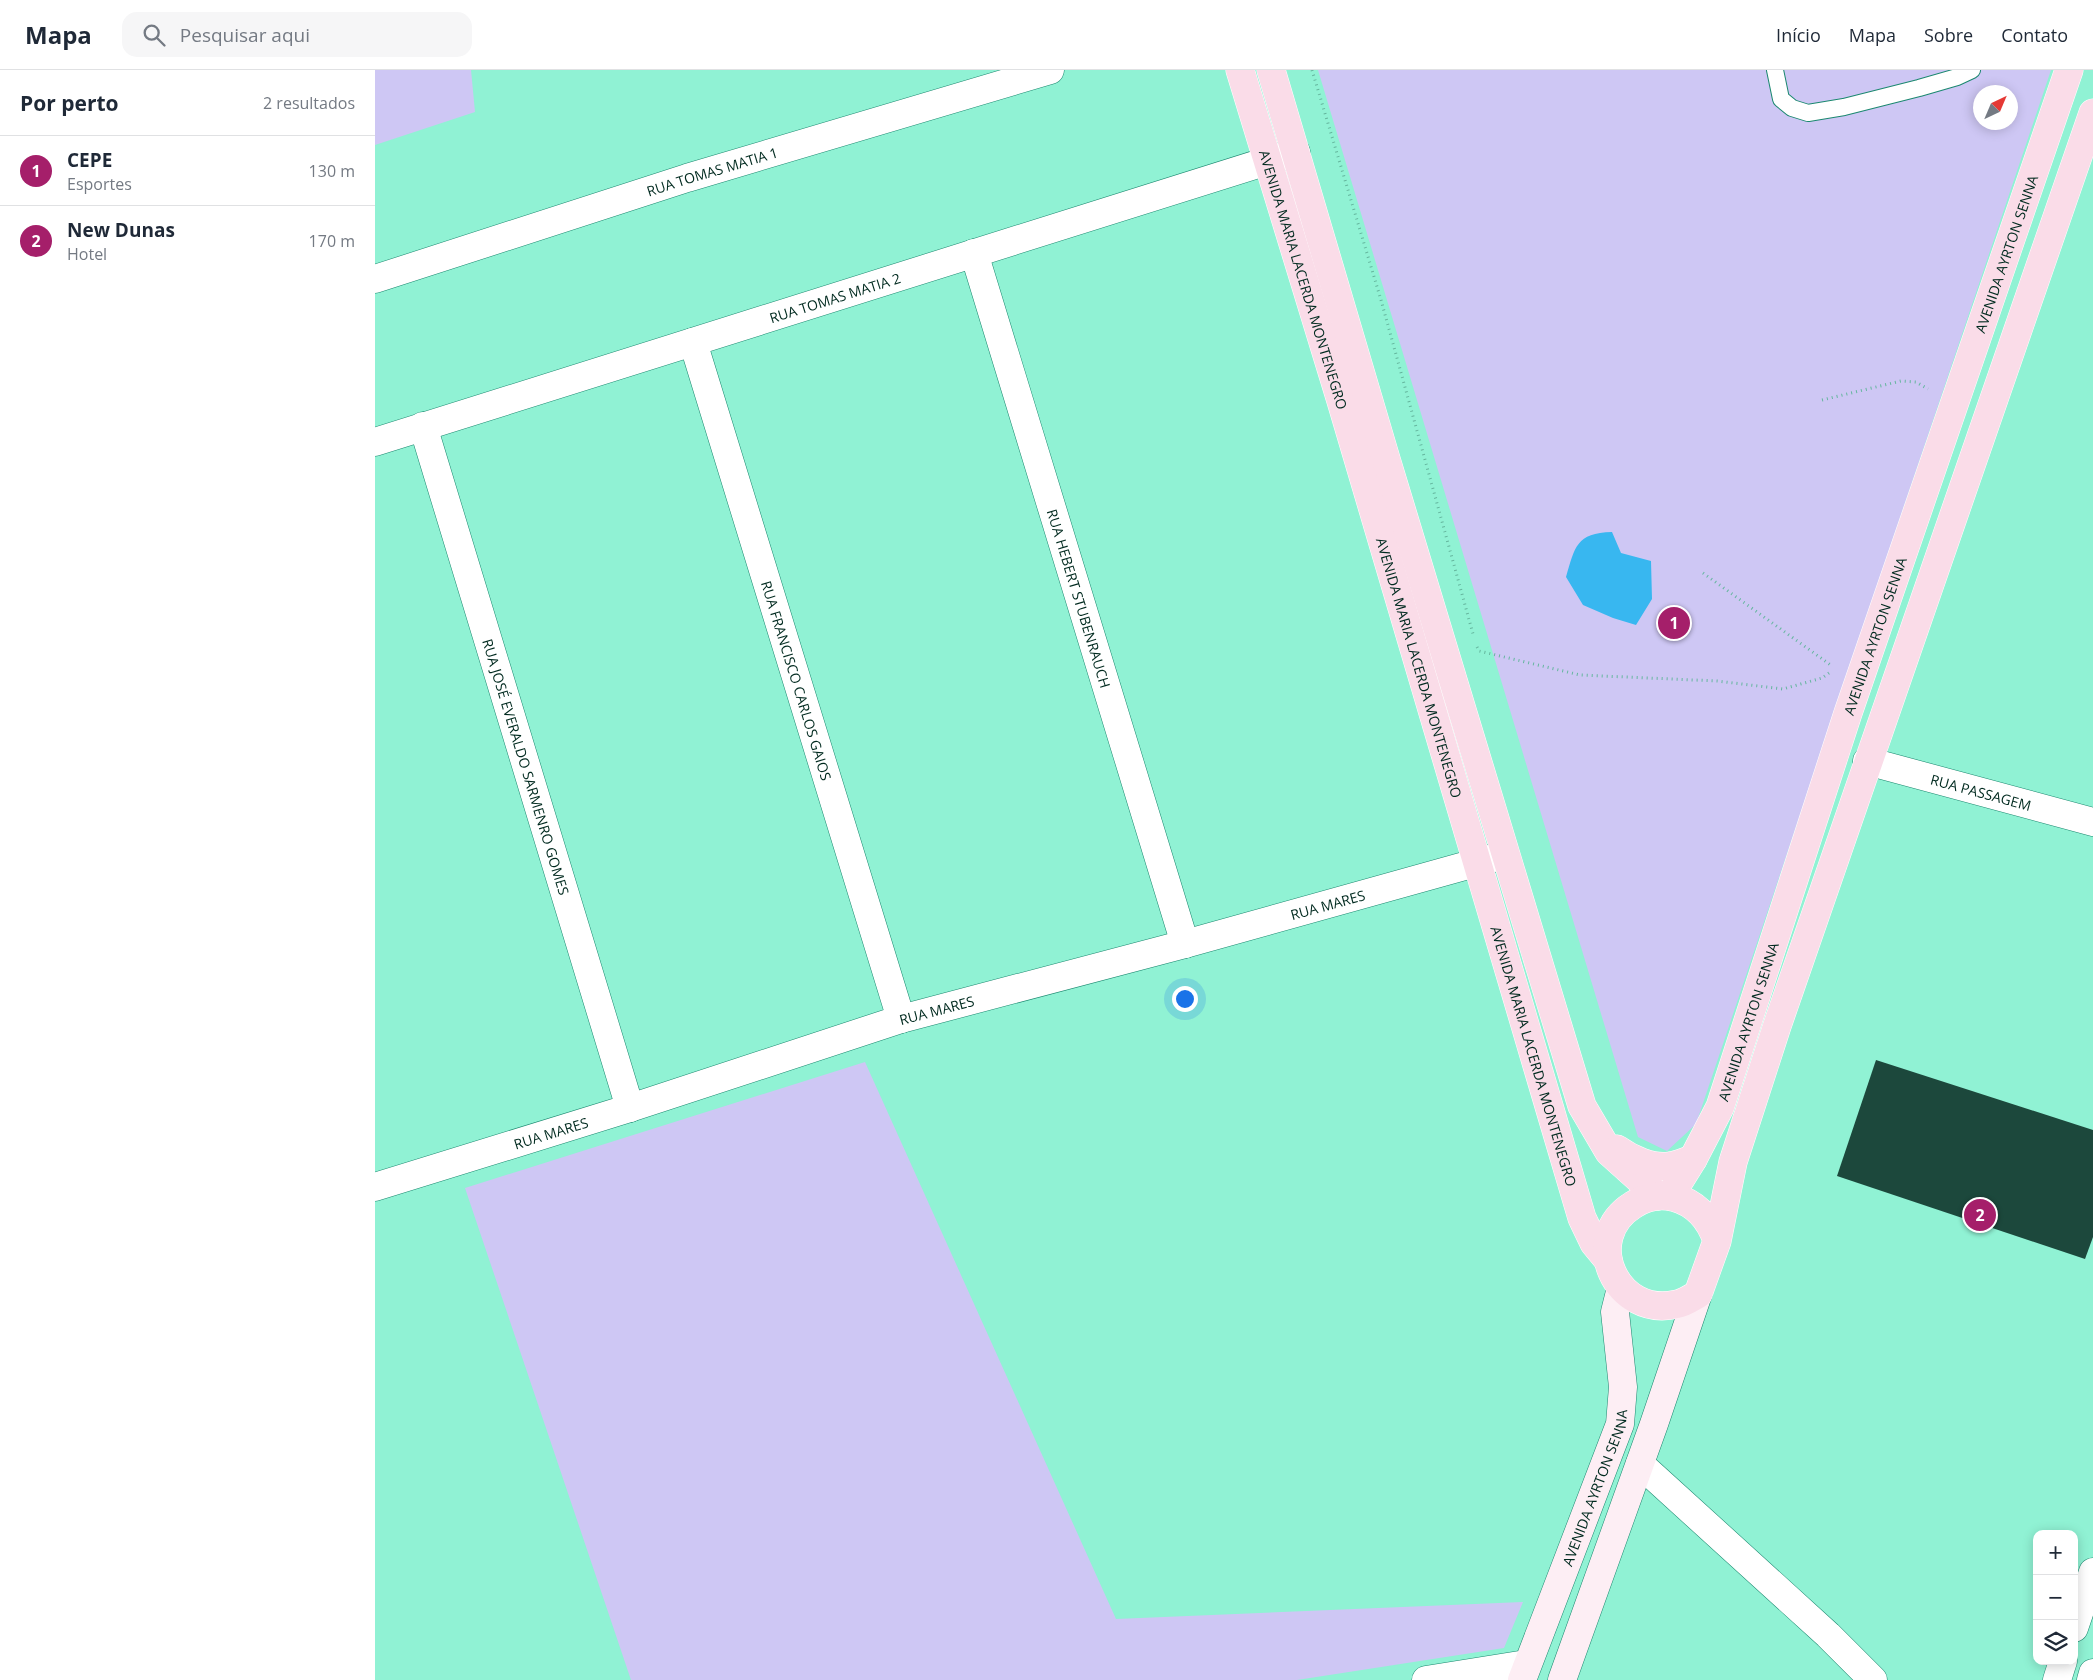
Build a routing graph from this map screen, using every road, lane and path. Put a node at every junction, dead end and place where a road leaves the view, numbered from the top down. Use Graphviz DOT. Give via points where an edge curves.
graph roads {
  1 [pos="1050,70"];
  2 [pos="1240,70"];
  3 [pos="1271,70"];
  4 [pos="1312,70"];
  5 [pos="1775,70"];
  6 [pos="1972,70"];
  7 [pos="2069,70"];
  8 [pos="2093,113"];
  9 [pos="1296,152"];
  10 [pos="1268,160"];
  11 [pos="974,253"];
  12 [pos="375,279"];
  13 [pos="693,342"];
  14 [pos="1930,390"];
  15 [pos="1822,400"];
  16 [pos="423,426"];
  17 [pos="375,442"];
  18 [pos="1703,573"];
  19 [pos="1839,665"];
  20 [pos="1835,668"];
  21 [pos="1867,760"];
  22 [pos="2093,822"];
  23 [pos="1504,855"];
  24 [pos="1476,862"];
  25 [pos="1185,944"];
  26 [pos="901,1019"];
  27 [pos="630,1108"];
  28 [pos="1601,1139"];
  29 [pos="1693,1159"];
  30 [pos="375,1187"];
  31 [pos="1664,1196"];
  32 [pos="1717,1241"];
  33 [pos="1608,1260"];
  34 [pos="1621,1288"];
  35 [pos="1698,1294"];
  36 [pos="1640,1464"];
  37 [pos="2093,1572"];
  38 [pos="2077,1620"];
  39 [pos="2062,1665"];
  40 [pos="1524,1672"];
  41 [pos="2093,1673"];
  42 [pos="1426,1680"];
  43 [pos="1562,1680"];
  44 [pos="1873,1680"];
  45 [pos="2057,1680"];
  46 [pos="2091,1680"];
  1 -- 12 [label="street, RUA TOMAS MATIA 1" via="687,178"];
  2 -- 10 [label="main road, AVENIDA MARIA LACERDA MONTENEGRO"];
  3 -- 9 [label="main road, AVENIDA MARIA LACERDA MONTENEGRO"];
  4 -- 20 [label="path" via="1381,300 1479,651 1580,675 1717,681 1783,689 1822,678"];
  5 -- 6 [label="lane" via="1781,99 1808,113 1919,88"];
  7 -- 29 [label="main road, AVENIDA AYRTON SENNA" via="1848,714 1720,1107"];
  8 -- 21 [label="main road, AVENIDA AYRTON SENNA"];
  9 -- 10 [label="street, RUA TOMAS MATIA 2"];
  9 -- 23 [label="main road, AVENIDA MARIA LACERDA MONTENEGRO"];
  10 -- 11 [label="street, RUA TOMAS MATIA 2"];
  10 -- 24 [label="main road, AVENIDA MARIA LACERDA MONTENEGRO"];
  11 -- 13 [label="street, RUA TOMAS MATIA 2"];
  11 -- 25 [label="street, RUA HEBERT STUBENRAUCH"];
  13 -- 16 [label="street, RUA TOMAS MATIA 2"];
  13 -- 26 [label="street, RUA FRANCISCO CARLOS GAIOS"];
  14 -- 15 [label="path" via="1916,382 1901,381"];
  16 -- 17 [label="street, RUA TOMAS MATIA 2"];
  16 -- 27 [label="street, RUA JOSÉ EVERALDO SARMENRO GOMES"];
  18 -- 20 [label="path"];
  19 -- 20 [label="path"];
  21 -- 22 [label="street, RUA PASSAGEM"];
  21 -- 32 [label="main road, AVENIDA AYRTON SENNA" via="1733,1162"];
  23 -- 24 [label="street, RUA MARES"];
  23 -- 28 [label="main road, AVENIDA MARIA LACERDA MONTENEGRO" via="1582,1106"];
  24 -- 25 [label="street, RUA MARES"];
  24 -- 33 [label="main road, AVENIDA MARIA LACERDA MONTENEGRO" via="1585,1224 1594,1243"];
  25 -- 26 [label="street, RUA MARES"];
  26 -- 27 [label="street, RUA MARES"];
  27 -- 30 [label="street, RUA MARES"];
  28 -- 29 [label="main road" via="1628,1157 1648,1164 1669,1167"];
  28 -- 31 [label="main road, AVENIDA MARIA LACERDA MONTENEGRO" via="1609,1152"];
  29 -- 31 [label="main road, AVENIDA AYRTON SENNA"];
  31 -- 32 [label="main road" via="1699,1209 1712,1226"];
  31 -- 33 [label="main road" via="1640,1200 1625,1210 1614,1224 1608,1241"];
  32 -- 35 [label="main road"];
  33 -- 34 [label="main road"];
  34 -- 35 [label="main road" via="1654,1306 1679,1304"];
  34 -- 40 [label="street, AVENIDA AYRTON SENNA" via="1615,1312 1623,1387 1620,1424"];
  35 -- 36 [label="street"];
  36 -- 43 [label="street"];
  36 -- 44 [label="street" via="1821,1628"];
  37 -- 38 [label="street"];
  39 -- 45 [label="street"];
  40 -- 42 [label="street"];
  41 -- 46 [label="street"];
}
